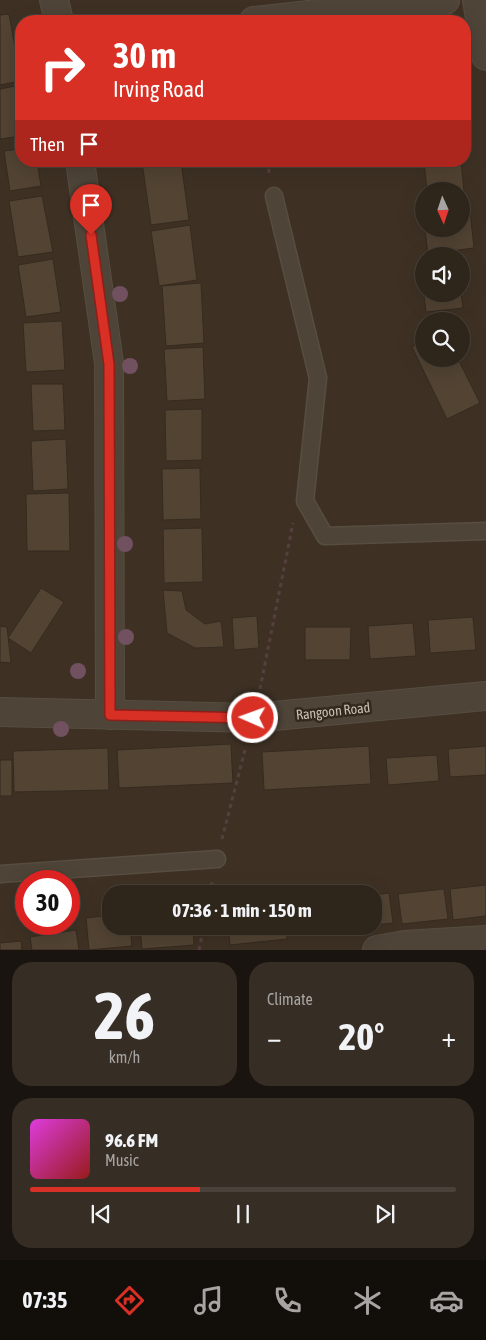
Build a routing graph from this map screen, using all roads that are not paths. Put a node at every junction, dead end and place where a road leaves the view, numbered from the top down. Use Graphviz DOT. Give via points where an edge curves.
graph roads {
  1 [pos="54,0"];
  2 [pos="445,0"];
  3 [pos="477,0"];
  4 [pos="57,15"];
  5 [pos="309,15"];
  6 [pos="486,56"];
  7 [pos="81,167"];
  8 [pos="274,196"];
  9 [pos="486,531"];
  10 [pos="486,696"];
  11 [pos="0,712"];
  12 [pos="110,715"];
  13 [pos="217,859"];
  14 [pos="0,874"];
  15 [pos="486,940"];
  16 [pos="377,950"];
  1 -- 4 [label="street"];
  2 -- 5 [label="street"];
  3 -- 6 [label="street"];
  7 -- 12 [label="street" via="109,364"];
  8 -- 9 [label="lane" via="318,378 305,501 324,536"];
  10 -- 12 [label="street, Rangoon Road" via="253,718"];
  11 -- 12 [label="street, Rangoon Road"];
  13 -- 14 [label="lane"];
  15 -- 16 [label="street"];
}
